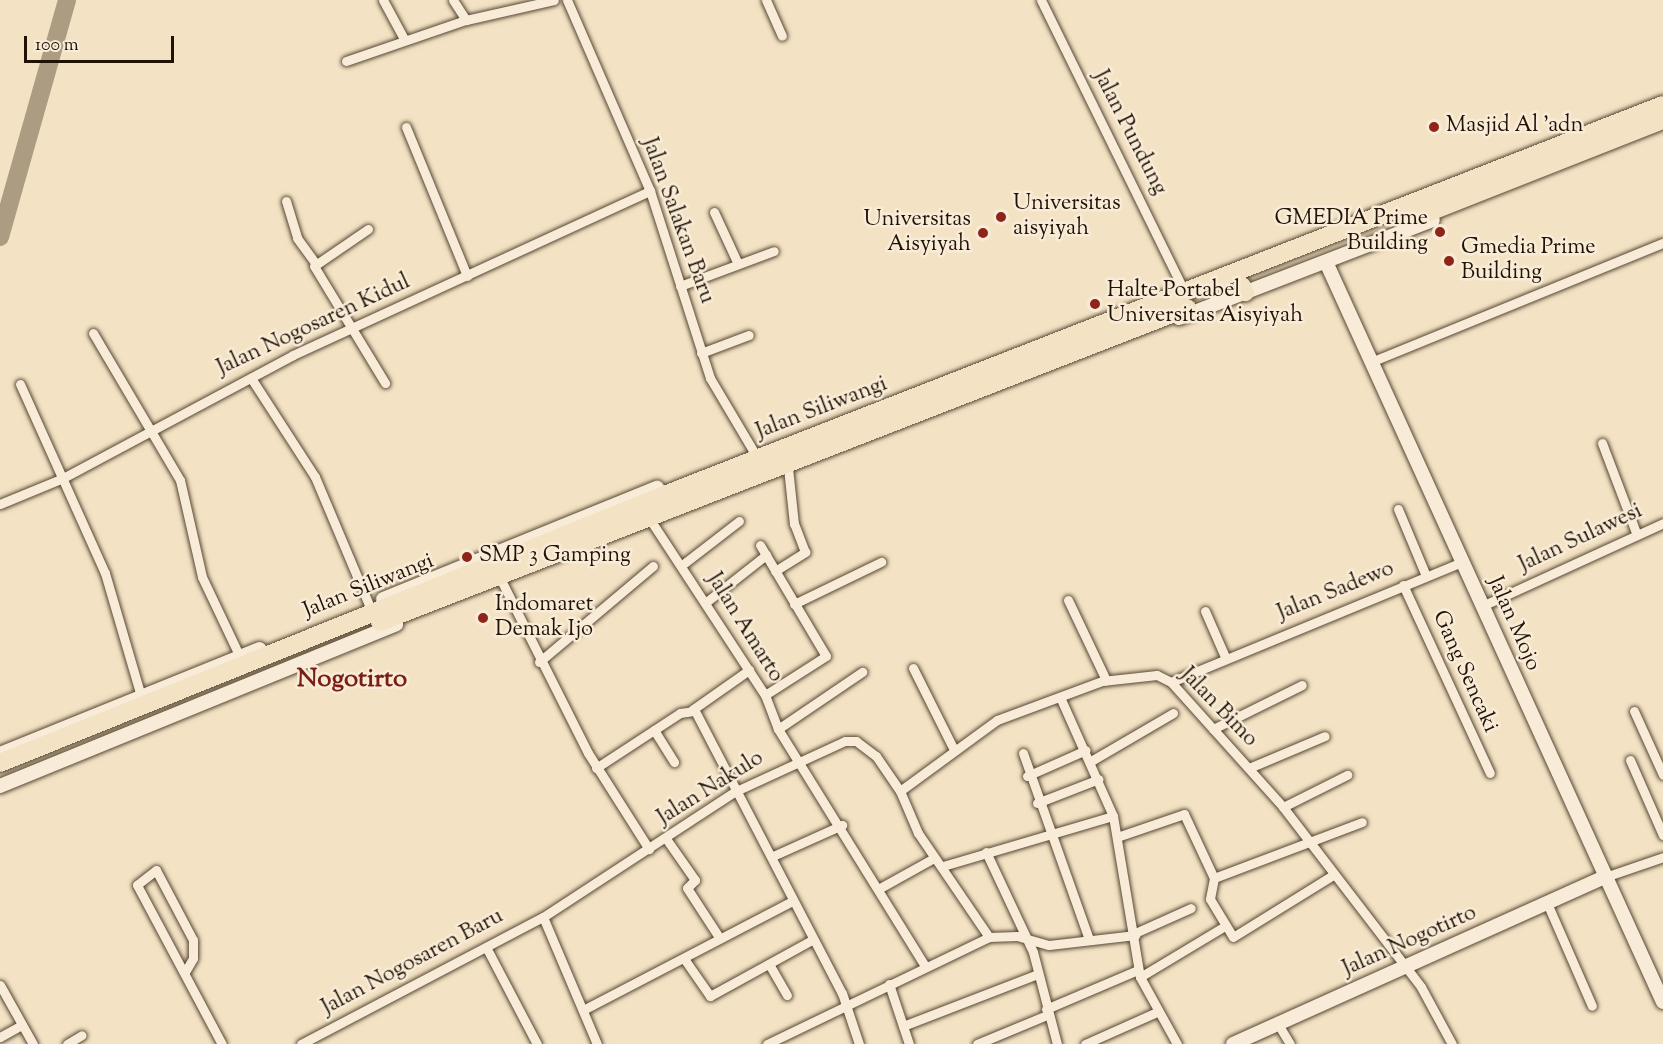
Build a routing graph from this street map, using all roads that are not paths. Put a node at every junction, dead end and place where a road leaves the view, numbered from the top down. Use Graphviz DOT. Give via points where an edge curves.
graph roads {
  1 [pos="383,0"];
  2 [pos="453,0"];
  3 [pos="554,0"];
  4 [pos="567,0"];
  5 [pos="766,0"];
  6 [pos="1041,0"];
  7 [pos="537,1"];
  8 [pos="466,20"];
  9 [pos="782,36"];
  10 [pos="404,39"];
  11 [pos="346,61"];
  12 [pos="1663,96"];
  13 [pos="1663,105"];
  14 [pos="1663,120"];
  15 [pos="406,127"];
  16 [pos="1663,128"];
  17 [pos="650,190"];
  18 [pos="286,201"];
  19 [pos="714,212"];
  20 [pos="368,229"];
  21 [pos="1663,243"];
  22 [pos="774,251"];
  23 [pos="1273,256"];
  24 [pos="314,261"];
  25 [pos="1326,262"];
  26 [pos="738,264"];
  27 [pos="466,276"];
  28 [pos="1181,285"];
  29 [pos="680,286"];
  30 [pos="1244,289"];
  31 [pos="354,328"];
  32 [pos="93,333"];
  33 [pos="749,335"];
  34 [pos="701,353"];
  35 [pos="1371,362"];
  36 [pos="251,378"];
  37 [pos="385,383"];
  38 [pos="20,384"];
  39 [pos="148,429"];
  40 [pos="1602,443"];
  41 [pos="754,452"];
  42 [pos="788,468"];
  43 [pos="63,478"];
  44 [pos="681,484"];
  45 [pos="0,504"];
  46 [pos="1398,509"];
  47 [pos="651,521"];
  48 [pos="739,521"];
  49 [pos="1663,523"];
  50 [pos="1637,535"];
  51 [pos="760,545"];
  52 [pos="766,555"];
  53 [pos="881,562"];
  54 [pos="1462,562"];
  55 [pos="682,565"];
  56 [pos="653,566"];
  57 [pos="776,571"];
  58 [pos="1426,576"];
  59 [pos="502,582"];
  60 [pos="1403,585"];
  61 [pos="432,595"];
  62 [pos="1068,600"];
  63 [pos="705,603"];
  64 [pos="795,604"];
  65 [pos="369,605"];
  66 [pos="1482,606"];
  67 [pos="1205,611"];
  68 [pos="305,645"];
  69 [pos="240,657"];
  70 [pos="1226,659"];
  71 [pos="539,662"];
  72 [pos="913,668"];
  73 [pos="749,670"];
  74 [pos="862,672"];
  75 [pos="1107,680"];
  76 [pos="1171,682"];
  77 [pos="1302,685"];
  78 [pos="765,695"];
  79 [pos="141,696"];
  80 [pos="1060,697"];
  81 [pos="692,710"];
  82 [pos="1634,711"];
  83 [pos="1173,713"];
  84 [pos="778,729"];
  85 [pos="1214,729"];
  86 [pos="654,730"];
  87 [pos="1325,736"];
  88 [pos="953,748"];
  89 [pos="1086,750"];
  90 [pos="1023,753"];
  91 [pos="0,754"];
  92 [pos="799,759"];
  93 [pos="1630,760"];
  94 [pos="1091,761"];
  95 [pos="674,762"];
  96 [pos="0,763"];
  97 [pos="596,768"];
  98 [pos="1249,768"];
  99 [pos="1490,773"];
  100 [pos="1347,775"];
  101 [pos="1663,775"];
  102 [pos="0,776"];
  103 [pos="1027,776"];
  104 [pos="1098,779"];
  105 [pos="0,786"];
  106 [pos="900,791"];
  107 [pos="735,792"];
  108 [pos="1037,802"];
  109 [pos="1283,807"];
  110 [pos="1113,816"];
  111 [pos="1362,822"];
  112 [pos="842,825"];
  113 [pos="1663,835"];
  114 [pos="1051,836"];
  115 [pos="1117,837"];
  116 [pos="667,840"];
  117 [pos="1310,845"];
  118 [pos="649,849"];
  119 [pos="986,852"];
  120 [pos="773,856"];
  121 [pos="1663,857"];
  122 [pos="934,858"];
  123 [pos="943,866"];
  124 [pos="1333,874"];
  125 [pos="1214,878"];
  126 [pos="1605,878"];
  127 [pos="880,888"];
  128 [pos="792,901"];
  129 [pos="1547,903"];
  130 [pos="1191,908"];
  131 [pos="543,917"];
  132 [pos="1225,926"];
  133 [pos="1135,934"];
  134 [pos="719,937"];
  135 [pos="989,937"];
  136 [pos="1088,937"];
  137 [pos="812,940"];
  138 [pos="1028,940"];
  139 [pos="486,947"];
  140 [pos="685,960"];
  141 [pos="769,964"];
  142 [pos="926,966"];
  143 [pos="1406,967"];
  144 [pos="185,972"];
  145 [pos="1139,974"];
  146 [pos="1035,975"];
  147 [pos="889,984"];
  148 [pos="0,985"];
  149 [pos="787,995"];
  150 [pos="1663,1002"];
  151 [pos="847,1003"];
  152 [pos="1592,1006"];
  153 [pos="583,1010"];
  154 [pos="1046,1012"];
  155 [pos="1157,1012"];
  156 [pos="1278,1024"];
  157 [pos="22,1025"];
  158 [pos="903,1026"];
  159 [pos="1001,1034"];
  160 [pos="82,1035"];
  161 [pos="0,1037"];
  162 [pos="307,1043"];
  163 [pos="770,1043"];
  164 [pos="33,1044"];
  165 [pos="67,1044"];
  166 [pos="222,1044"];
  167 [pos="537,1044"];
  168 [pos="597,1044"];
  169 [pos="859,1044"];
  170 [pos="909,1044"];
  171 [pos="977,1044"];
  172 [pos="1005,1044"];
  173 [pos="1057,1044"];
  174 [pos="1085,1044"];
  175 [pos="1177,1044"];
  176 [pos="1233,1044"];
  177 [pos="1290,1044"];
  178 [pos="1452,1044"];
  1 -- 10 [label="street"];
  2 -- 8 [label="street"];
  3 -- 7 [label="street"];
  4 -- 17 [label="street, Jalan Salakan Baru"];
  5 -- 9 [label="street"];
  6 -- 28 [label="street, Jalan Pundung"];
  7 -- 8 [label="street"];
  8 -- 10 [label="street"];
  10 -- 11 [label="street"];
  12 -- 23 [label="street"];
  13 -- 23 [label="highway, Jalan Siliwangi"];
  14 -- 30 [label="highway, Jalan Siliwangi"];
  15 -- 27 [label="street"];
  16 -- 25 [label="street"];
  17 -- 27 [label="street, Jalan Nogosaren Kidul"];
  17 -- 29 [label="street, Jalan Salakan Baru"];
  18 -- 24 [label="street" via="297,238"];
  19 -- 26 [label="street"];
  20 -- 24 [label="street"];
  21 -- 35 [label="street"];
  22 -- 26 [label="street"];
  23 -- 28 [label="street"];
  23 -- 44 [label="highway, Jalan Siliwangi"];
  24 -- 31 [label="street"];
  25 -- 30 [label="street"];
  25 -- 35 [label="street, Jalan Mojo"];
  26 -- 29 [label="street"];
  27 -- 31 [label="street, Jalan Nogosaren Kidul"];
  28 -- 41 [label="street"];
  29 -- 34 [label="street, Jalan Salakan Baru"];
  30 -- 42 [label="street"];
  30 -- 61 [label="highway, Jalan Siliwangi"];
  31 -- 36 [label="street, Jalan Nogosaren Kidul"];
  31 -- 37 [label="street"];
  32 -- 39 [label="street"];
  33 -- 34 [label="street"];
  34 -- 41 [label="street, Jalan Salakan Baru"];
  35 -- 54 [label="street, Jalan Mojo"];
  36 -- 39 [label="street, Jalan Nogosaren Kidul"];
  36 -- 65 [label="street" via="315,477"];
  38 -- 43 [label="street"];
  39 -- 43 [label="street, Jalan Nogosaren Kidul"];
  39 -- 69 [label="street" via="180,480 202,577"];
  40 -- 50 [label="street"];
  41 -- 44 [label="street"];
  42 -- 47 [label="street"];
  42 -- 57 [label="street" via="794,524 805,552"];
  43 -- 45 [label="street, Jalan Nogosaren Kidul"];
  43 -- 79 [label="street" via="105,573"];
  44 -- 61 [label="highway, Jalan Siliwangi"];
  46 -- 58 [label="street"];
  47 -- 55 [label="street, Jalan Amarto"];
  47 -- 59 [label="street"];
  48 -- 55 [label="street"];
  49 -- 50 [label="street, Jalan Sulawesi"];
  50 -- 66 [label="street, Jalan Sulawesi"];
  51 -- 52 [label="street"];
  52 -- 57 [label="street"];
  52 -- 63 [label="street"];
  53 -- 64 [label="street"];
  54 -- 58 [label="street, Jalan Sadewo"];
  54 -- 66 [label="street, Jalan Mojo"];
  55 -- 63 [label="street, Jalan Amarto"];
  56 -- 71 [label="street"];
  57 -- 64 [label="street"];
  58 -- 60 [label="street, Jalan Sadewo"];
  59 -- 61 [label="street"];
  59 -- 71 [label="street"];
  60 -- 70 [label="street, Jalan Sadewo"];
  60 -- 99 [label="street, Gang Sencaki"];
  61 -- 65 [label="street"];
  61 -- 68 [label="highway, Jalan Siliwangi"];
  61 -- 105 [label="street"];
  62 -- 75 [label="street"];
  63 -- 73 [label="street, Jalan Amarto"];
  64 -- 78 [label="street" via="825,658"];
  65 -- 69 [label="street"];
  66 -- 126 [label="street, Jalan Mojo"];
  67 -- 70 [label="street"];
  68 -- 96 [label="highway, Jalan Siliwangi"];
  68 -- 102 [label="highway, Jalan Siliwangi"];
  69 -- 79 [label="street"];
  70 -- 76 [label="street, Jalan Sadewo"];
  71 -- 97 [label="street"];
  72 -- 88 [label="street"];
  73 -- 78 [label="street, Jalan Amarto"];
  73 -- 81 [label="street"];
  74 -- 84 [label="street"];
  75 -- 76 [label="street, Jalan Bimo" via="1144,674"];
  75 -- 80 [label="street, Jalan Bimo"];
  76 -- 85 [label="street, Jalan Bimo"];
  77 -- 85 [label="street"];
  78 -- 84 [label="street, Jalan Amarto"];
  79 -- 91 [label="street"];
  80 -- 88 [label="street, Jalan Bimo" via="997,720"];
  80 -- 89 [label="street"];
  81 -- 86 [label="street"];
  81 -- 107 [label="street"];
  82 -- 101 [label="street"];
  83 -- 94 [label="street"];
  84 -- 92 [label="street, Jalan Amarto"];
  85 -- 98 [label="street, Jalan Bimo"];
  86 -- 95 [label="street"];
  86 -- 97 [label="street"];
  87 -- 98 [label="street"];
  88 -- 106 [label="street, Jalan Bimo"];
  89 -- 94 [label="street"];
  89 -- 103 [label="street"];
  90 -- 103 [label="street"];
  92 -- 106 [label="street, Jalan Nakulo" via="856,741 876,756"];
  92 -- 107 [label="street, Jalan Nakulo"];
  92 -- 112 [label="street, Jalan Amarto"];
  93 -- 113 [label="street"];
  94 -- 104 [label="street"];
  97 -- 118 [label="street"];
  98 -- 109 [label="street, Jalan Bimo"];
  100 -- 109 [label="street"];
  103 -- 108 [label="street"];
  104 -- 108 [label="street"];
  104 -- 110 [label="street"];
  106 -- 122 [label="street, Jalan Nakulo"];
  107 -- 116 [label="street, Jalan Nakulo"];
  107 -- 120 [label="street"];
  108 -- 114 [label="street"];
  109 -- 117 [label="street, Jalan Bimo"];
  110 -- 114 [label="street"];
  110 -- 115 [label="street"];
  111 -- 117 [label="street"];
  112 -- 120 [label="street"];
  112 -- 127 [label="street, Jalan Amarto" via="852,848"];
  114 -- 119 [label="street"];
  114 -- 136 [label="street"];
  115 -- 125 [label="street" via="1184,814"];
  115 -- 133 [label="street"];
  116 -- 118 [label="street, Jalan Nakulo"];
  116 -- 134 [label="street" via="695,880 687,888"];
  117 -- 124 [label="street, Jalan Bimo"];
  117 -- 125 [label="street"];
  118 -- 131 [label="street, Jalan Nakulo"];
  119 -- 123 [label="street"];
  119 -- 138 [label="street"];
  120 -- 128 [label="street"];
  121 -- 126 [label="street"];
  122 -- 123 [label="street, Jalan Nakulo"];
  122 -- 127 [label="street"];
  123 -- 135 [label="street, Jalan Nakulo"];
  124 -- 132 [label="street" via="1233,937"];
  124 -- 143 [label="street, Jalan Bimo"];
  125 -- 132 [label="street" via="1210,898"];
  126 -- 129 [label="street, Jalan Nogotirto"];
  126 -- 150 [label="street, Jalan Mojo"];
  127 -- 142 [label="street, Jalan Amarto"];
  128 -- 134 [label="street"];
  128 -- 137 [label="street"];
  129 -- 143 [label="street, Jalan Nogotirto"];
  129 -- 152 [label="street"];
  130 -- 133 [label="street"];
  131 -- 139 [label="street, Jalan Nogosaren Baru"];
  131 -- 153 [label="street"];
  132 -- 145 [label="street"];
  133 -- 136 [label="street"];
  133 -- 145 [label="street"];
  134 -- 140 [label="street"];
  135 -- 138 [label="street"];
  135 -- 142 [label="street"];
  136 -- 138 [label="street" via="1049,945"];
  137 -- 141 [label="street"];
  137 -- 151 [label="street"];
  138 -- 146 [label="street"];
  139 -- 162 [label="street, Jalan Nogosaren Baru"];
  139 -- 167 [label="street"];
  140 -- 141 [label="street" via="710,996"];
  140 -- 153 [label="street"];
  141 -- 149 [label="street"];
  142 -- 147 [label="street"];
  143 -- 156 [label="street, Jalan Nogotirto"];
  143 -- 178 [label="street, Jalan Bimo"];
  144 -- 144 [label="street" via="137,885 156,870 193,940 193,958"];
  144 -- 166 [label="street"];
  145 -- 154 [label="street"];
  145 -- 155 [label="street"];
  146 -- 154 [label="street"];
  146 -- 158 [label="street"];
  147 -- 151 [label="street"];
  147 -- 158 [label="street"];
  148 -- 157 [label="street"];
  151 -- 163 [label="street"];
  151 -- 169 [label="street"];
  153 -- 168 [label="street"];
  154 -- 159 [label="street"];
  154 -- 173 [label="street"];
  155 -- 174 [label="street"];
  155 -- 175 [label="street"];
  156 -- 176 [label="street, Jalan Nogotirto"];
  156 -- 177 [label="street"];
  157 -- 161 [label="street"];
  157 -- 164 [label="street"];
  158 -- 170 [label="street"];
  159 -- 171 [label="street"];
  159 -- 172 [label="street"];
  160 -- 165 [label="street"];
}
